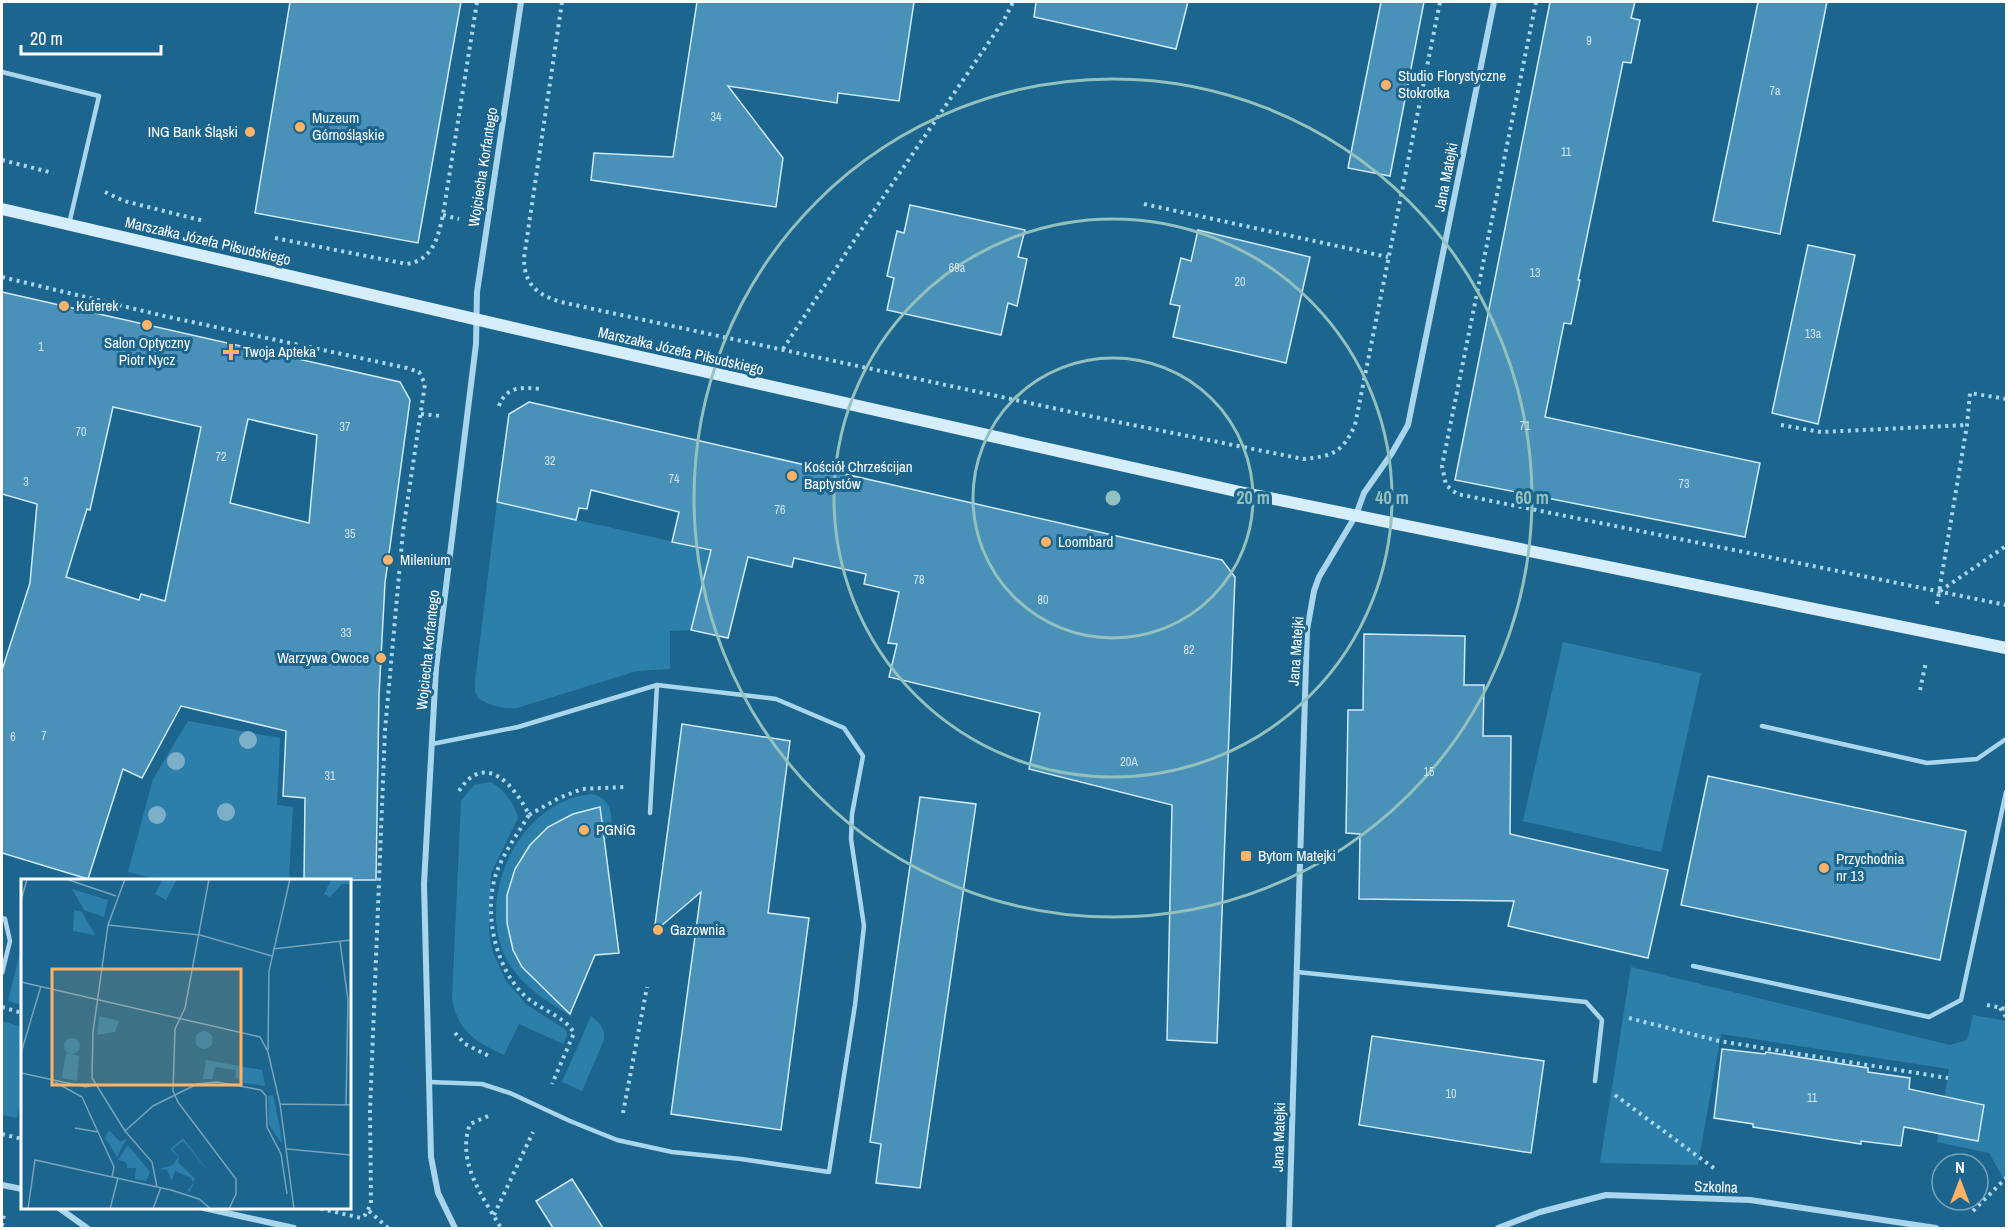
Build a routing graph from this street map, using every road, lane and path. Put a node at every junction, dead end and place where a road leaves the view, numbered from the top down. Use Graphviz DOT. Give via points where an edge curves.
graph roads {
  1 [pos="477,2"];
  2 [pos="521,2"];
  3 [pos="562,2"];
  4 [pos="1013,2"];
  5 [pos="1440,2"];
  6 [pos="1494,2"];
  7 [pos="1536,2"];
  8 [pos="2,72"];
  9 [pos="2,160"];
  10 [pos="78,179"];
  11 [pos="1144,204"];
  12 [pos="2,209"];
  13 [pos="69,224"];
  14 [pos="214,224"];
  15 [pos="271,237"];
  16 [pos="1388,257"];
  17 [pos="2,277"];
  18 [pos="476,319"];
  19 [pos="783,349"];
  20 [pos="2007,399"];
  21 [pos="1781,425"];
  22 [pos="1968,425"];
  23 [pos="1356,515"];
  24 [pos="2007,546"];
  25 [pos="1939,591"];
  26 [pos="2007,605"];
  27 [pos="1932,632"];
  28 [pos="2007,648"];
  29 [pos="657,686"];
  30 [pos="1920,690"];
  31 [pos="1762,726"];
  32 [pos="461,738"];
  33 [pos="2007,739"];
  34 [pos="432,744"];
  35 [pos="651,787"];
  36 [pos="2007,792"];
  37 [pos="650,813"];
  38 [pos="529,815"];
  39 [pos="2,918"];
  40 [pos="1693,966"];
  41 [pos="2,972"];
  42 [pos="1297,972"];
  43 [pos="647,987"];
  44 [pos="2,1007"];
  45 [pos="1999,1008"];
  46 [pos="21,1013"];
  47 [pos="2007,1017"];
  48 [pos="1602,1020"];
  49 [pos="454,1032"];
  50 [pos="494,1058"];
  51 [pos="1948,1078"];
  52 [pos="542,1080"];
  53 [pos="1595,1081"];
  54 [pos="429,1082"];
  55 [pos="496,1113"];
  56 [pos="527,1125"];
  57 [pos="2,1134"];
  58 [pos="21,1139"];
  59 [pos="618,1140"];
  60 [pos="1718,1172"];
  61 [pos="2007,1178"];
  62 [pos="2,1185"];
  63 [pos="21,1189"];
  64 [pos="1990,1194"];
  65 [pos="60,1209"];
  66 [pos="208,1209"];
  67 [pos="322,1209"];
  68 [pos="369,1210"];
  69 [pos="494,1215"];
  70 [pos="453,1227"];
  71 [pos="87,1228"];
  72 [pos="294,1228"];
  73 [pos="388,1228"];
  74 [pos="444,1228"];
  75 [pos="501,1228"];
  76 [pos="1288,1228"];
  77 [pos="1498,1228"];
  78 [pos="1936,1228"];
  1 -- 15 [label="path" via="442,216 437,240 425,257 407,264"];
  2 -- 18 [label="street, Wojciecha Korfantego"];
  3 -- 19 [label="path" via="524,258 529,283 549,299"];
  4 -- 19 [label="path"];
  5 -- 16 [label="path"];
  6 -- 23 [label="street, Jana Matejki" via="1408,425 1364,493"];
  7 -- 25 [label="path" via="1442,466 1446,485 1457,494"];
  8 -- 10 [label="lane" via="99,96"];
  9 -- 10 [label="path"];
  10 -- 13 [label="lane"];
  10 -- 14 [label="path" via="124,201"];
  11 -- 16 [label="path"];
  12 -- 13 [label="main road, Marszałka Józefa Piłsudskiego"];
  13 -- 18 [label="main road, Marszałka Józefa Piłsudskiego"];
  16 -- 19 [label="path" via="1355,425 1347,442 1325,457 1303,459"];
  17 -- 68 [label="path" via="407,368 419,372 425,384 403,531 385,730"];
  18 -- 23 [label="main road, Marszałka Józefa Piłsudskiego"];
  18 -- 34 [label="street, Wojciecha Korfantego" via="436,668"];
  20 -- 22 [label="path" via="1970,393"];
  21 -- 22 [label="path" via="1821,432"];
  22 -- 25 [label="path"];
  23 -- 27 [label="main road, Marszałka Józefa Piłsudskiego"];
  23 -- 42 [label="street, Jana Matejki" via="1319,577 1307,630"];
  24 -- 25 [label="path"];
  25 -- 26 [label="path"];
  25 -- 27 [label="path"];
  27 -- 28 [label="main road, Marszałka Józefa Piłsudskiego"];
  27 -- 30 [label="path"];
  29 -- 32 [label="lane" via="518,727"];
  29 -- 35 [label="lane"];
  29 -- 59 [label="lane" via="776,699 844,728 862,756 851,839 864,926 829,1173 741,1158 672,1152"];
  31 -- 33 [label="lane" via="1927,763 1977,759"];
  32 -- 34 [label="lane"];
  32 -- 38 [label="path" via="455,797 466,779 483,773 497,775 521,799"];
  34 -- 54 [label="street, Wojciecha Korfantego" via="424,884"];
  35 -- 37 [label="lane"];
  35 -- 38 [label="path" via="582,789"];
  36 -- 40 [label="lane" via="1961,1000 1929,1017"];
  38 -- 52 [label="path" via="498,870 492,901 494,939 510,980 526,997 569,1023 574,1033 552,1085"];
  39 -- 41 [label="lane" via="10,941"];
  42 -- 48 [label="lane" via="1586,1002"];
  42 -- 76 [label="street, Jana Matejki"];
  43 -- 59 [label="path"];
  44 -- 46 [label="path"];
  45 -- 47 [label="path"];
  48 -- 51 [label="path" via="1623,1016 1719,1041"];
  48 -- 53 [label="lane"];
  49 -- 50 [label="path" via="465,1044"];
  53 -- 60 [label="path"];
  54 -- 59 [label="lane" via="482,1084"];
  54 -- 70 [label="street, Wojciecha Korfantego" via="431,1157 438,1193"];
  55 -- 69 [label="path" via="470,1124 465,1143 479,1190"];
  56 -- 69 [label="path" via="534,1130"];
  57 -- 58 [label="path"];
  61 -- 64 [label="path"];
  62 -- 63 [label="street"];
  65 -- 71 [label="street"];
  66 -- 72 [label="street"];
  67 -- 68 [label="path" via="360,1218"];
  68 -- 73 [label="path"];
  69 -- 75 [label="path"];
  70 -- 74 [label="street"];
  77 -- 78 [label="street, Szkolna" via="1539,1212 1606,1195 1750,1200"];
}
